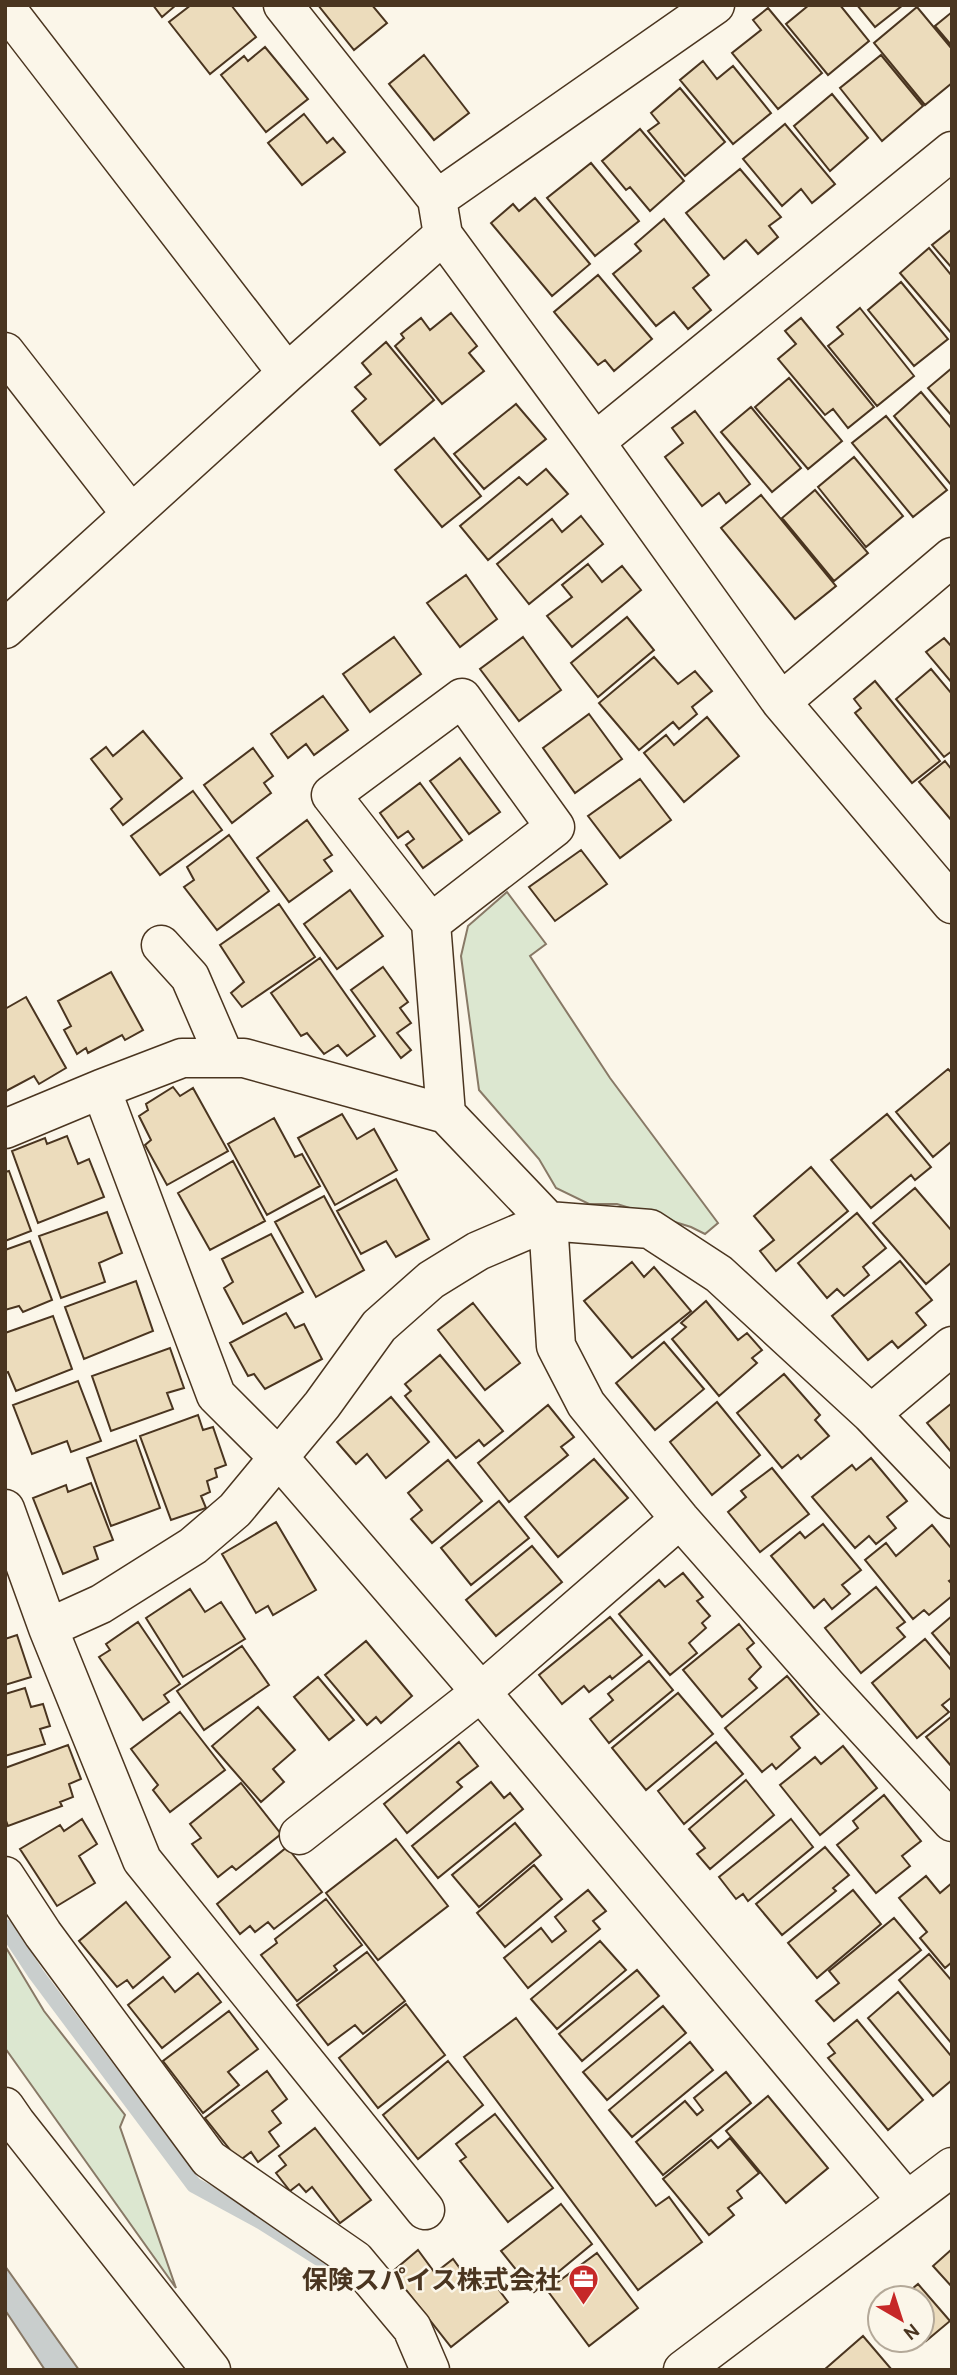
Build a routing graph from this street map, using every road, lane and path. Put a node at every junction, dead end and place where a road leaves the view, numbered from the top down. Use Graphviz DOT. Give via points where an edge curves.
graph roads {
  1 [pos="282,5"];
  2 [pos="715,5"];
  3 [pos="12,29"];
  4 [pos="952,151"];
  5 [pos="440,217"];
  6 [pos="5,352"];
  7 [pos="287,373"];
  8 [pos="595,442"];
  9 [pos="131,514"];
  10 [pos="952,557"];
  11 [pos="5,629"];
  12 [pos="780,702"];
  13 [pos="952,904"];
  14 [pos="431,923"];
  15 [pos="161,945"];
  16 [pos="225,1058"];
  17 [pos="100,1089"];
  18 [pos="446,1114"];
  19 [pos="5,1129"];
  20 [pos="548,1221"];
  21 [pos="952,1346"];
  22 [pos="871,1414"];
  23 [pos="279,1458"];
  24 [pos="952,1499"];
  25 [pos="5,1509"];
  26 [pos="680,1519"];
  27 [pos="48,1628"];
  28 [pos="481,1692"];
  29 [pos="952,1822"];
  30 [pos="299,1835"];
  31 [pos="5,1876"];
  32 [pos="5,2107"];
  33 [pos="952,2167"];
  34 [pos="907,2201"];
  35 [pos="425,2210"];
  36 [pos="211,2370"];
  37 [pos="430,2370"];
  38 [pos="683,2370"];
  1 -- 5 [label="street"];
  2 -- 5 [label="street"];
  3 -- 7 [label="street"];
  4 -- 8 [label="street"];
  5 -- 7 [label="street"];
  5 -- 8 [label="street"];
  6 -- 9 [label="street"];
  7 -- 9 [label="street"];
  8 -- 12 [label="street"];
  9 -- 11 [label="street"];
  10 -- 12 [label="street"];
  12 -- 13 [label="street"];
  14 -- 14 [label="street" via="555,827 462,698 331,795"];
  14 -- 18 [label="street"];
  15 -- 16 [label="street" via="190,977"];
  16 -- 17 [label="street" via="182,1058"];
  16 -- 18 [label="street" via="244,1058"];
  17 -- 19 [label="street"];
  17 -- 23 [label="street" via="216,1395"];
  18 -- 20 [label="street"];
  20 -- 22 [label="street" via="650,1229 719,1274"];
  20 -- 23 [label="street" via="478,1251 431,1280 389,1316"];
  20 -- 26 [label="street" via="556,1346 586,1404"];
  21 -- 22 [label="street"];
  22 -- 24 [label="street"];
  23 -- 27 [label="street" via="234,1510 194,1546 101,1604"];
  23 -- 28 [label="street"];
  25 -- 27 [label="street"];
  26 -- 28 [label="street"];
  26 -- 29 [label="street"];
  27 -- 35 [label="street" via="142,1860"];
  28 -- 30 [label="street"];
  28 -- 34 [label="street"];
  31 -- 37 [label="street" via="209,2160 355,2260 412,2328"];
  32 -- 36 [label="street"];
  33 -- 34 [label="street"];
  34 -- 38 [label="street"];
}
